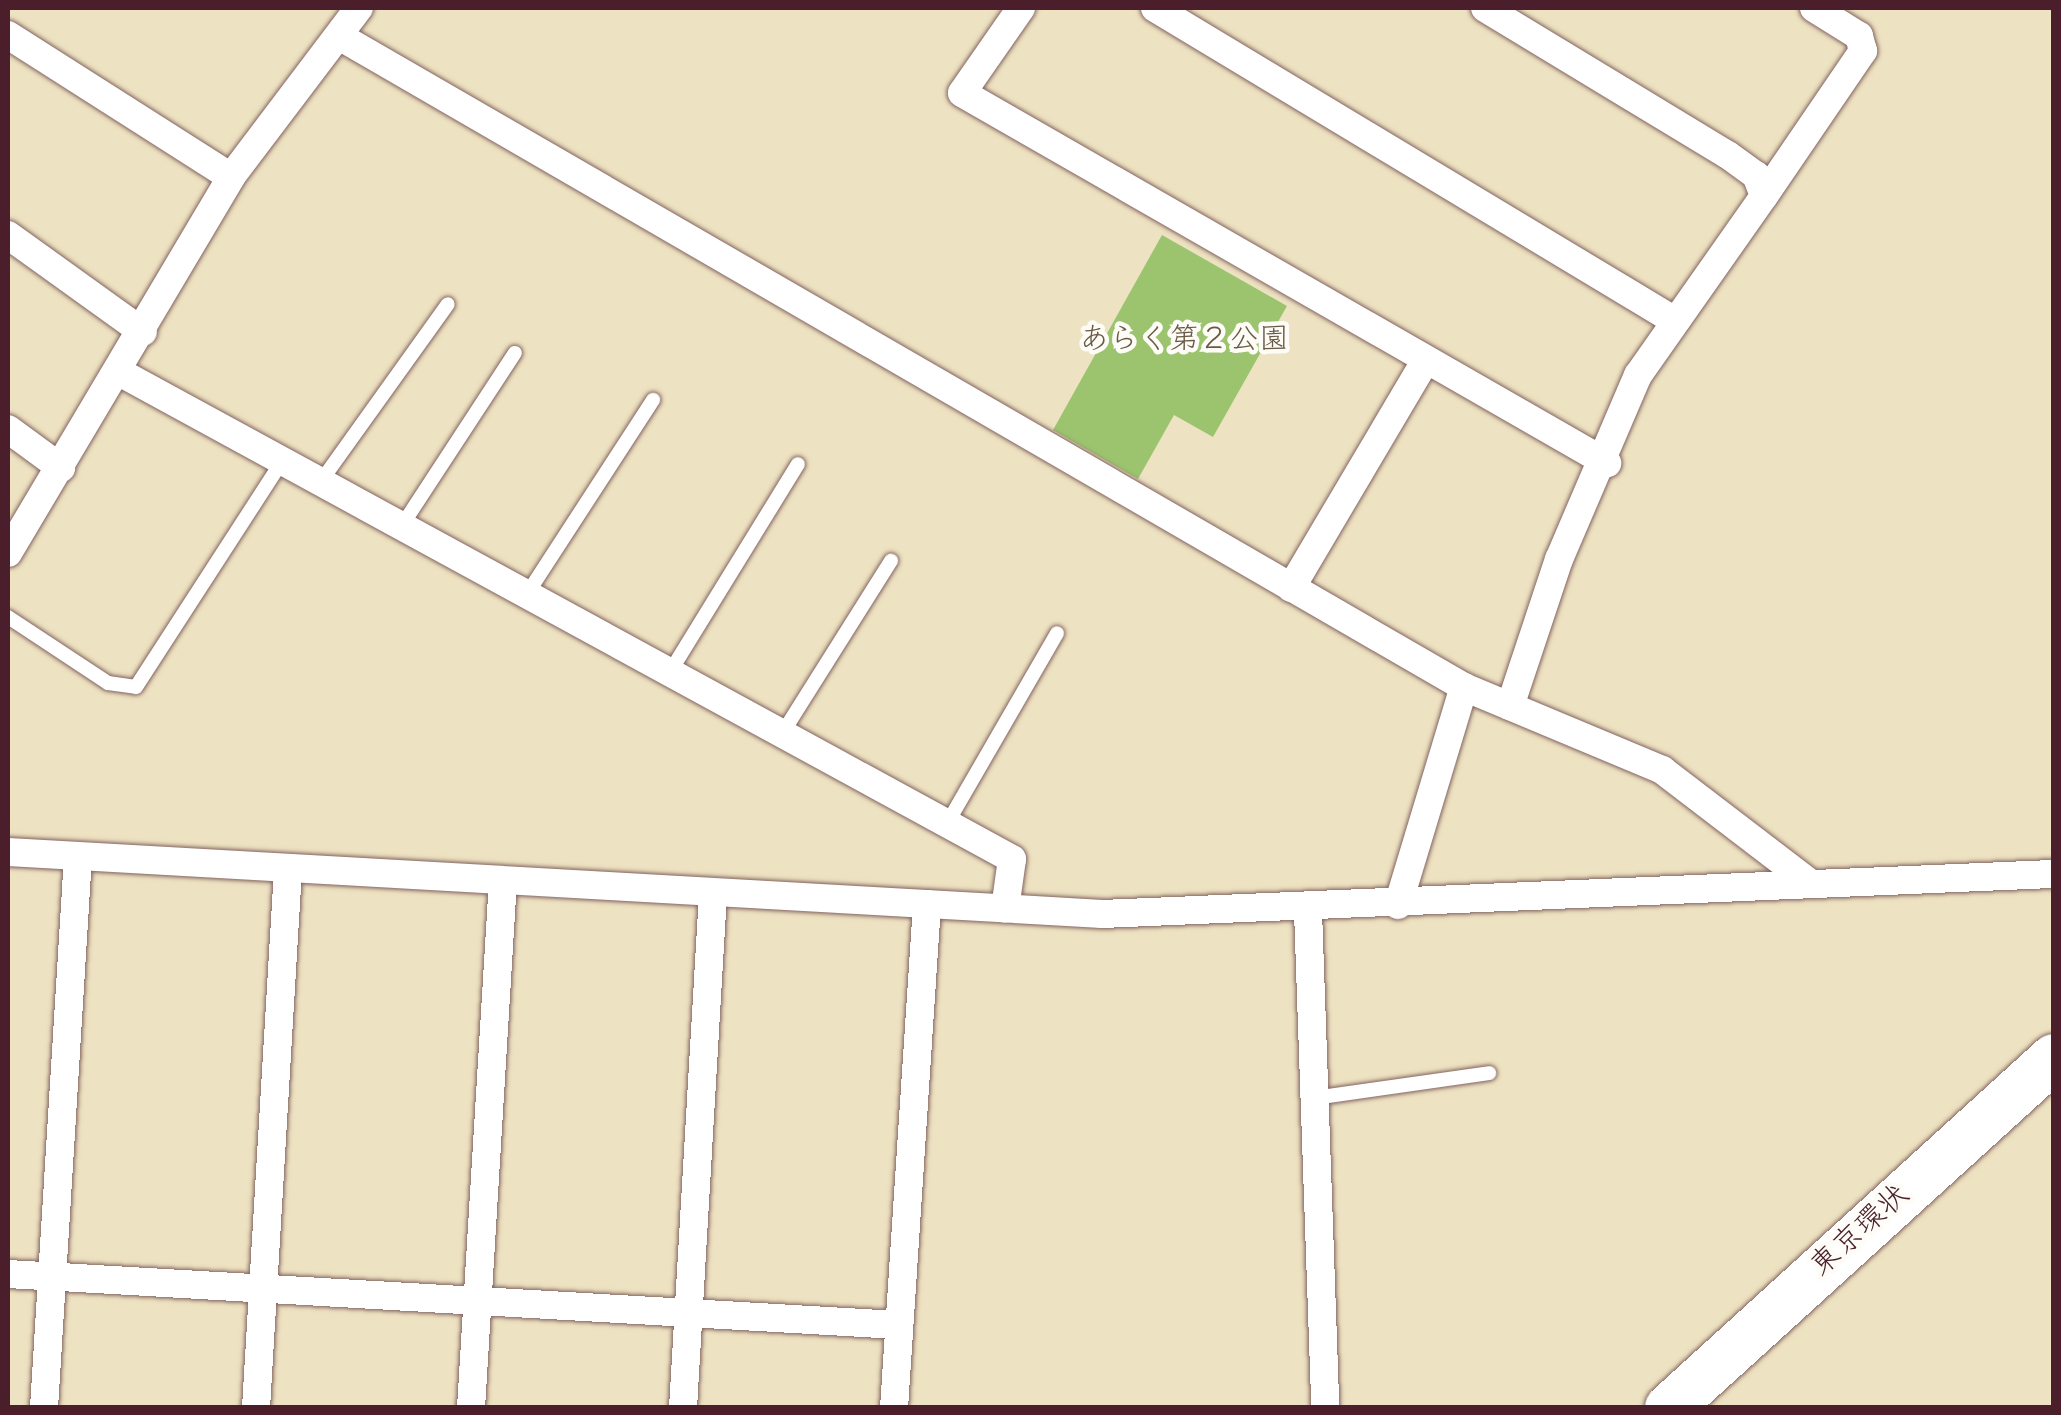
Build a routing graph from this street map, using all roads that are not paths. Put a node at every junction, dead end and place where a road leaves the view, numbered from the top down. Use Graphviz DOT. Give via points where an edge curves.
graph roads {
  1 [pos="358,8"];
  2 [pos="1021,8"];
  3 [pos="1155,8"];
  4 [pos="1486,8"];
  5 [pos="1814,8"];
  6 [pos="8,34"];
  7 [pos="339,36"];
  8 [pos="231,177"];
  9 [pos="1764,196"];
  10 [pos="8,235"];
  11 [pos="448,304"];
  12 [pos="1675,322"];
  13 [pos="143,332"];
  14 [pos="516,354"];
  15 [pos="1426,360"];
  16 [pos="121,374"];
  17 [pos="654,400"];
  18 [pos="8,429"];
  19 [pos="1607,463"];
  20 [pos="280,464"];
  21 [pos="798,464"];
  22 [pos="61,468"];
  23 [pos="318,485"];
  24 [pos="402,527"];
  25 [pos="8,553"];
  26 [pos="891,561"];
  27 [pos="1291,588"];
  28 [pos="530,592"];
  29 [pos="8,618"];
  30 [pos="1056,633"];
  31 [pos="670,672"];
  32 [pos="1464,686"];
  33 [pos="1510,706"];
  34 [pos="785,729"];
  35 [pos="948,822"];
  36 [pos="8,852"];
  37 [pos="78,857"];
  38 [pos="288,869"];
  39 [pos="2054,874"];
  40 [pos="502,882"];
  41 [pos="1810,883"];
  42 [pos="713,894"];
  43 [pos="927,904"];
  44 [pos="1398,905"];
  45 [pos="1006,909"];
  46 [pos="1308,910"];
  47 [pos="2054,1058"];
  48 [pos="1489,1073"];
  49 [pos="1314,1098"];
  50 [pos="8,1274"];
  51 [pos="52,1276"];
  52 [pos="262,1289"];
  53 [pos="476,1301"];
  54 [pos="688,1313"];
  55 [pos="898,1325"];
  56 [pos="44,1408"];
  57 [pos="256,1408"];
  58 [pos="471,1408"];
  59 [pos="683,1408"];
  60 [pos="894,1408"];
  61 [pos="1325,1408"];
  62 [pos="1669,1408"];
  1 -- 7 [label="street"];
  2 -- 15 [label="street" via="962,93"];
  3 -- 12 [label="street"];
  4 -- 9 [label="street" via="1728,155 1756,175"];
  5 -- 9 [label="street" via="1859,36 1863,51"];
  6 -- 8 [label="street"];
  7 -- 8 [label="street"];
  7 -- 27 [label="street"];
  8 -- 13 [label="street"];
  9 -- 12 [label="street"];
  10 -- 13 [label="street"];
  11 -- 23 [label="lane"];
  12 -- 19 [label="street" via="1638,376"];
  13 -- 16 [label="street"];
  14 -- 24 [label="lane"];
  15 -- 19 [label="street"];
  15 -- 27 [label="street"];
  16 -- 20 [label="street"];
  16 -- 22 [label="street"];
  17 -- 28 [label="lane"];
  18 -- 22 [label="street"];
  19 -- 33 [label="street" via="1558,560"];
  20 -- 23 [label="street"];
  20 -- 29 [label="lane" via="136,687 108,684"];
  21 -- 31 [label="lane"];
  22 -- 25 [label="street"];
  23 -- 24 [label="street"];
  24 -- 28 [label="street"];
  26 -- 34 [label="lane"];
  27 -- 32 [label="street"];
  28 -- 31 [label="street"];
  30 -- 35 [label="lane"];
  31 -- 34 [label="street"];
  32 -- 33 [label="street"];
  32 -- 44 [label="street"];
  33 -- 41 [label="street" via="1662,770"];
  34 -- 35 [label="street"];
  35 -- 45 [label="street" via="1012,859"];
  36 -- 37 [label="street"];
  37 -- 38 [label="street"];
  37 -- 51 [label="street"];
  38 -- 40 [label="street"];
  38 -- 52 [label="street"];
  39 -- 41 [label="street"];
  40 -- 42 [label="street"];
  40 -- 53 [label="street"];
  41 -- 44 [label="street"];
  42 -- 43 [label="street"];
  42 -- 54 [label="street"];
  43 -- 45 [label="street"];
  43 -- 55 [label="street"];
  44 -- 46 [label="street"];
  45 -- 46 [label="street"];
  46 -- 49 [label="street"];
  47 -- 62 [label="highway, 東京環状"];
  48 -- 49 [label="lane"];
  49 -- 61 [label="street"];
  50 -- 51 [label="street"];
  51 -- 52 [label="street"];
  51 -- 56 [label="street"];
  52 -- 53 [label="street"];
  52 -- 57 [label="street"];
  53 -- 54 [label="street"];
  53 -- 58 [label="street"];
  54 -- 55 [label="street"];
  54 -- 59 [label="street"];
  55 -- 60 [label="street"];
}
